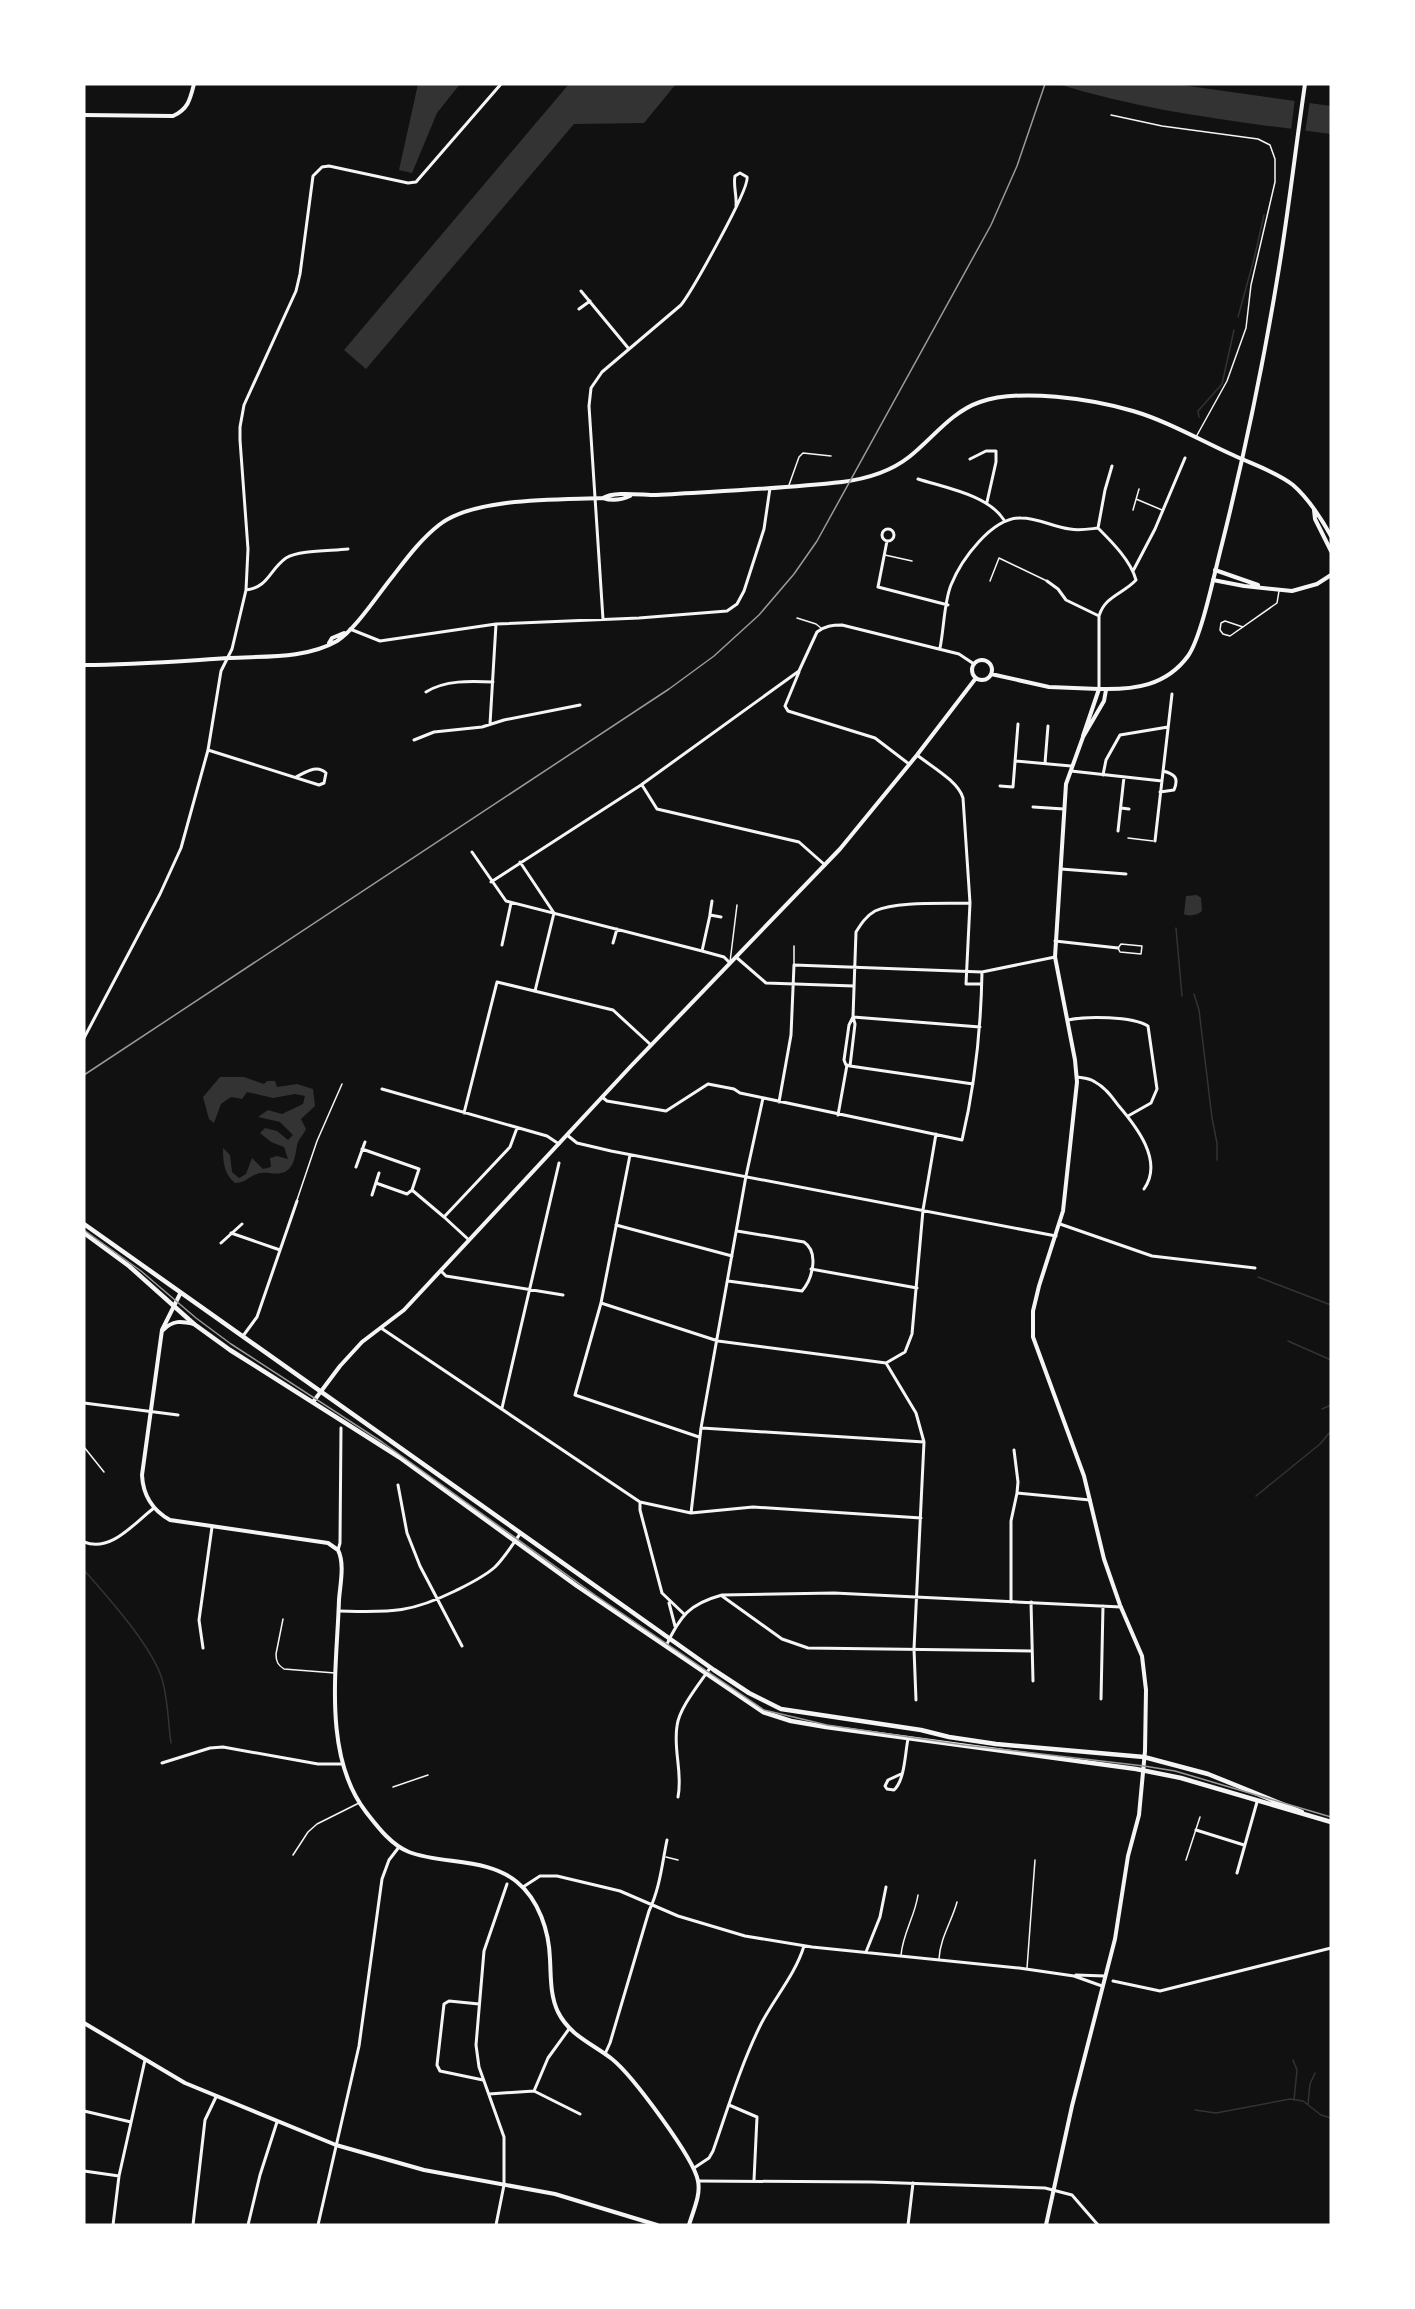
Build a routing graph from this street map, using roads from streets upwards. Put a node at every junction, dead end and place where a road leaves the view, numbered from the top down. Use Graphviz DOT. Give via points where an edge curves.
graph roads {
  1 [pos="194,84"];
  2 [pos="501,84"];
  3 [pos="1305,84"];
  4 [pos="84,115"];
  5 [pos="736,206"];
  6 [pos="581,291"];
  7 [pos="590,301"];
  8 [pos="579,309"];
  9 [pos="629,349"];
  10 [pos="1185,458"];
  11 [pos="970,459"];
  12 [pos="1112,466"];
  13 [pos="918,479"];
  14 [pos="770,487"];
  15 [pos="595,498"];
  16 [pos="987,502"];
  17 [pos="1314,510"];
  18 [pos="1004,520"];
  19 [pos="1098,528"];
  20 [pos="1331,536"];
  21 [pos="887,541"];
  22 [pos="348,549"];
  23 [pos="1331,551"];
  24 [pos="1215,570"];
  25 [pos="1133,571"];
  26 [pos="1331,575"];
  27 [pos="1213,580"];
  28 [pos="1047,581"];
  29 [pos="1259,586"];
  30 [pos="246,590"];
  31 [pos="948,604"];
  32 [pos="1099,616"];
  33 [pos="603,620"];
  34 [pos="496,624"];
  35 [pos="350,629"];
  36 [pos="940,648"];
  37 [pos="227,659"];
  38 [pos="974,664"];
  39 [pos="84,665"];
  40 [pos="799,671"];
  41 [pos="991,674"];
  42 [pos="976,678"];
  43 [pos="493,682"];
  44 [pos="1099,690"];
  45 [pos="1107,690"];
  46 [pos="426,692"];
  47 [pos="1172,694"];
  48 [pos="580,705"];
  49 [pos="490,724"];
  50 [pos="1018,724"];
  51 [pos="1048,726"];
  52 [pos="1168,727"];
  53 [pos="1083,737"];
  54 [pos="414,740"];
  55 [pos="208,750"];
  56 [pos="917,755"];
  57 [pos="1015,761"];
  58 [pos="1045,763"];
  59 [pos="910,765"];
  60 [pos="1070,768"];
  61 [pos="1163,771"];
  62 [pos="1103,775"];
  63 [pos="296,777"];
  64 [pos="1124,777"];
  65 [pos="1162,781"];
  66 [pos="641,785"];
  67 [pos="1000,786"];
  68 [pos="1160,792"];
  69 [pos="1033,807"];
  70 [pos="1120,808"];
  71 [pos="1064,809"];
  72 [pos="1129,809"];
  73 [pos="1118,831"];
  74 [pos="1155,841"];
  75 [pos="472,852"];
  76 [pos="520,862"];
  77 [pos="825,865"];
  78 [pos="1059,869"];
  79 [pos="1126,874"];
  80 [pos="491,882"];
  81 [pos="712,901"];
  82 [pos="511,903"];
  83 [pos="970,903"];
  84 [pos="554,913"];
  85 [pos="710,915"];
  86 [pos="721,917"];
  87 [pos="617,929"];
  88 [pos="1055,941"];
  89 [pos="613,943"];
  90 [pos="502,945"];
  91 [pos="1118,948"];
  92 [pos="702,951"];
  93 [pos="736,957"];
  94 [pos="1055,957"];
  95 [pos="730,963"];
  96 [pos="855,968"];
  97 [pos="967,972"];
  98 [pos="982,972"];
  99 [pos="794,984"];
  100 [pos="981,984"];
  101 [pos="854,986"];
  102 [pos="535,991"];
  103 [pos="853,1017"];
  104 [pos="1068,1020"];
  105 [pos="980,1027"];
  106 [pos="84,1038"];
  107 [pos="651,1045"];
  108 [pos="848,1066"];
  109 [pos="1077,1077"];
  110 [pos="973,1084"];
  111 [pos="382,1089"];
  112 [pos="602,1097"];
  113 [pos="763,1098"];
  114 [pos="779,1102"];
  115 [pos="464,1113"];
  116 [pos="838,1115"];
  117 [pos="1128,1116"];
  118 [pos="517,1128"];
  119 [pos="936,1134"];
  120 [pos="567,1135"];
  121 [pos="365,1142"];
  122 [pos="559,1143"];
  123 [pos="362,1149"];
  124 [pos="630,1155"];
  125 [pos="559,1163"];
  126 [pos="356,1167"];
  127 [pos="379,1173"];
  128 [pos="746,1176"];
  129 [pos="376,1183"];
  130 [pos="1144,1189"];
  131 [pos="412,1190"];
  132 [pos="372,1195"];
  133 [pos="297,1201"];
  134 [pos="923,1210"];
  135 [pos="444,1217"];
  136 [pos="84,1224"];
  137 [pos="242,1224"];
  138 [pos="1060,1224"];
  139 [pos="616,1225"];
  140 [pos="737,1232"];
  141 [pos="84,1233"];
  142 [pos="231,1233"];
  143 [pos="1056,1236"];
  144 [pos="469,1240"];
  145 [pos="221,1243"];
  146 [pos="280,1250"];
  147 [pos="732,1256"];
  148 [pos="1255,1268"];
  149 [pos="811,1269"];
  150 [pos="441,1271"];
  151 [pos="728,1281"];
  152 [pos="917,1288"];
  153 [pos="529,1289"];
  154 [pos="180,1294"];
  155 [pos="563,1295"];
  156 [pos="601,1303"];
  157 [pos="174,1305"];
  158 [pos="194,1324"];
  159 [pos="381,1328"];
  160 [pos="162,1330"];
  161 [pos="242,1337"];
  162 [pos="718,1341"];
  163 [pos="886,1363"];
  164 [pos="320,1391"];
  165 [pos="313,1402"];
  166 [pos="84,1403"];
  167 [pos="502,1408"];
  168 [pos="151,1412"];
  169 [pos="178,1415"];
  170 [pos="341,1428"];
  171 [pos="701,1428"];
  172 [pos="699,1437"];
  173 [pos="924,1442"];
  174 [pos="1014,1450"];
  175 [pos="398,1485"];
  176 [pos="1017,1493"];
  177 [pos="1090,1500"];
  178 [pos="640,1502"];
  179 [pos="154,1508"];
  180 [pos="691,1513"];
  181 [pos="921,1518"];
  182 [pos="212,1527"];
  183 [pos="520,1533"];
  184 [pos="515,1540"];
  185 [pos="84,1542"];
  186 [pos="338,1550"];
  187 [pos="722,1595"];
  188 [pos="918,1597"];
  189 [pos="438,1599"];
  190 [pos="669,1602"];
  191 [pos="1011,1602"];
  192 [pos="1031,1602"];
  193 [pos="1102,1606"];
  194 [pos="1120,1607"];
  195 [pos="339,1611"];
  196 [pos="684,1614"];
  197 [pos="675,1627"];
  198 [pos="670,1638"];
  199 [pos="462,1646"];
  200 [pos="666,1646"];
  201 [pos="203,1648"];
  202 [pos="914,1649"];
  203 [pos="1032,1651"];
  204 [pos="711,1667"];
  205 [pos="706,1673"];
  206 [pos="1033,1681"];
  207 [pos="1101,1699"];
  208 [pos="916,1700"];
  209 [pos="908,1738"];
  210 [pos="1144,1756"];
  211 [pos="162,1764"];
  212 [pos="343,1764"];
  213 [pos="1144,1771"];
  214 [pos="901,1774"];
  215 [pos="678,1797"];
  216 [pos="1257,1802"];
  217 [pos="1318,1819"];
  218 [pos="1331,1822"];
  219 [pos="1196,1830"];
  220 [pos="667,1840"];
  221 [pos="1244,1845"];
  222 [pos="399,1847"];
  223 [pos="1237,1873"];
  224 [pos="507,1884"];
  225 [pos="523,1887"];
  226 [pos="885,1887"];
  227 [pos="652,1905"];
  228 [pos="804,1946"];
  229 [pos="1331,1948"];
  230 [pos="866,1952"];
  231 [pos="1074,1976"];
  232 [pos="1107,1976"];
  233 [pos="1113,1981"];
  234 [pos="1104,1987"];
  235 [pos="479,2004"];
  236 [pos="84,2023"];
  237 [pos="569,2029"];
  238 [pos="605,2054"];
  239 [pos="146,2060"];
  240 [pos="484,2080"];
  241 [pos="534,2091"];
  242 [pos="489,2094"];
  243 [pos="216,2097"];
  244 [pos="729,2105"];
  245 [pos="84,2111"];
  246 [pos="580,2114"];
  247 [pos="131,2122"];
  248 [pos="277,2122"];
  249 [pos="336,2145"];
  250 [pos="694,2168"];
  251 [pos="84,2171"];
  252 [pos="118,2176"];
  253 [pos="698,2181"];
  254 [pos="754,2181"];
  255 [pos="913,2183"];
  256 [pos="504,2185"];
  257 [pos="1053,2190"];
  258 [pos="112,2225"];
  259 [pos="193,2225"];
  260 [pos="248,2225"];
  261 [pos="318,2225"];
  262 [pos="496,2225"];
  263 [pos="657,2225"];
  264 [pos="688,2225"];
  265 [pos="908,2225"];
  266 [pos="1046,2225"];
  267 [pos="1098,2225"];
  1 -- 4 [label="street" via="190,103 173,116"];
  2 -- 30 [label="street" via="416,182 329,166 316,170 296,291 241,417 248,549"];
  3 -- 24 [label="street" via="1264,353"];
  5 -- 5 [label="street" via="749,180 740,173 733,184"];
  5 -- 9 [label="street" via="681,305"];
  6 -- 7 [label="street"];
  7 -- 8 [label="street"];
  7 -- 9 [label="street"];
  9 -- 15 [label="street" via="595,380 589,395"];
  10 -- 25 [label="street"];
  11 -- 16 [label="street" via="996,451"];
  12 -- 19 [label="street"];
  13 -- 16 [label="street"];
  14 -- 15 [label="street"];
  14 -- 17 [label="street" via="842,482 876,474 909,457 963,410 999,397 1036,396 1133,411 1283,479"];
  14 -- 33 [label="street" via="764,529 737,604 727,611"];
  15 -- 33 [label="street"];
  15 -- 35 [label="street" via="491,505 459,513 439,524 416,547"];
  16 -- 18 [label="street"];
  17 -- 20 [label="street"];
  17 -- 23 [label="street"];
  18 -- 19 [label="street" via="1031,519 1070,529"];
  18 -- 31 [label="street" via="987,533 962,565 951,586"];
  19 -- 25 [label="street"];
  21 -- 21 [label="street" via="894,536 889,529 882,536"];
  21 -- 31 [label="street" via="878,587"];
  22 -- 30 [label="street" via="294,554 280,563 260,586"];
  24 -- 27 [label="street"];
  24 -- 29 [label="street"];
  25 -- 32 [label="street" via="1136,580 1112,596"];
  26 -- 29 [label="street" via="1292,591"];
  27 -- 29 [label="street"];
  27 -- 45 [label="street" via="1188,656 1170,674 1149,685"];
  28 -- 32 [label="street" via="1066,600"];
  30 -- 37 [label="street"];
  31 -- 36 [label="street"];
  32 -- 44 [label="street"];
  33 -- 34 [label="street"];
  34 -- 35 [label="street" via="380,641"];
  34 -- 43 [label="street"];
  35 -- 37 [label="street" via="339,639 292,654"];
  36 -- 38 [label="street"];
  36 -- 40 [label="street" via="832,624 817,632"];
  37 -- 39 [label="street"];
  37 -- 55 [label="street" via="214,703"];
  38 -- 41 [label="street" via="986,660"];
  38 -- 42 [label="street"];
  40 -- 59 [label="street" via="785,709 874,738"];
  40 -- 66 [label="street"];
  41 -- 42 [label="street" via="984,679"];
  41 -- 44 [label="street" via="1049,687"];
  42 -- 56 [label="street"];
  43 -- 46 [label="street" via="436,686"];
  43 -- 49 [label="street"];
  44 -- 45 [label="street"];
  44 -- 53 [label="street"];
  45 -- 53 [label="street"];
  47 -- 52 [label="street"];
  48 -- 49 [label="street"];
  49 -- 54 [label="street" via="434,732"];
  50 -- 57 [label="street"];
  51 -- 58 [label="street"];
  52 -- 61 [label="street"];
  52 -- 62 [label="street" via="1120,735 1106,759"];
  53 -- 60 [label="street"];
  55 -- 63 [label="street"];
  55 -- 106 [label="street" via="181,848"];
  56 -- 59 [label="street"];
  56 -- 83 [label="street" via="961,792"];
  57 -- 58 [label="street"];
  57 -- 67 [label="street" via="1013,787"];
  58 -- 60 [label="street"];
  59 -- 77 [label="street"];
  60 -- 62 [label="street"];
  60 -- 71 [label="street"];
  61 -- 65 [label="street"];
  61 -- 68 [label="street" via="1171,773 1177,783 1174,790"];
  62 -- 64 [label="street"];
  63 -- 63 [label="street" via="312,769 326,773 324,783 319,785"];
  64 -- 65 [label="street"];
  64 -- 70 [label="street"];
  65 -- 68 [label="street"];
  66 -- 76 [label="street"];
  66 -- 77 [label="street" via="657,809 799,843"];
  68 -- 74 [label="street"];
  69 -- 71 [label="street"];
  70 -- 72 [label="street"];
  70 -- 73 [label="street"];
  71 -- 78 [label="street"];
  75 -- 80 [label="street"];
  76 -- 80 [label="street"];
  76 -- 84 [label="street"];
  77 -- 93 [label="street"];
  78 -- 79 [label="street"];
  78 -- 88 [label="street"];
  80 -- 82 [label="street" via="502,898"];
  81 -- 85 [label="street"];
  82 -- 84 [label="street"];
  82 -- 90 [label="street"];
  83 -- 96 [label="street" via="893,906 874,912 856,932"];
  83 -- 97 [label="street"];
  84 -- 87 [label="street"];
  84 -- 102 [label="street"];
  85 -- 86 [label="street"];
  85 -- 92 [label="street"];
  87 -- 89 [label="street"];
  87 -- 92 [label="street"];
  88 -- 91 [label="street"];
  88 -- 94 [label="street"];
  92 -- 95 [label="street" via="724,957"];
  93 -- 95 [label="street"];
  93 -- 99 [label="street" via="764,982"];
  94 -- 98 [label="street"];
  94 -- 104 [label="street"];
  95 -- 107 [label="street"];
  96 -- 97 [label="street"];
  96 -- 99 [label="street" via="794,965"];
  96 -- 101 [label="street"];
  97 -- 98 [label="street"];
  97 -- 100 [label="street" via="966,984"];
  98 -- 100 [label="street"];
  99 -- 101 [label="street"];
  99 -- 114 [label="street" via="789,1050"];
  100 -- 105 [label="street"];
  101 -- 103 [label="street"];
  102 -- 107 [label="street" via="613,1010"];
  102 -- 115 [label="street" via="497,982"];
  103 -- 105 [label="street"];
  103 -- 108 [label="street"];
  104 -- 109 [label="street"];
  104 -- 117 [label="street" via="1099,1018 1148,1026 1157,1089 1151,1103"];
  105 -- 110 [label="street"];
  107 -- 112 [label="street"];
  108 -- 110 [label="street"];
  108 -- 116 [label="street"];
  109 -- 117 [label="street" via="1101,1085"];
  109 -- 138 [label="street"];
  110 -- 119 [label="street" via="962,1140"];
  111 -- 115 [label="street"];
  112 -- 113 [label="street" via="666,1111 708,1084"];
  112 -- 120 [label="street"];
  113 -- 114 [label="street"];
  113 -- 128 [label="street"];
  114 -- 116 [label="street"];
  115 -- 118 [label="street"];
  116 -- 119 [label="street"];
  117 -- 130 [label="street" via="1148,1152 1150,1174"];
  118 -- 122 [label="street"];
  118 -- 135 [label="street" via="510,1147"];
  119 -- 134 [label="street"];
  120 -- 122 [label="street"];
  120 -- 124 [label="street" via="577,1143"];
  121 -- 123 [label="street"];
  122 -- 144 [label="street"];
  123 -- 126 [label="street"];
  123 -- 131 [label="street" via="419,1169"];
  124 -- 128 [label="street"];
  124 -- 139 [label="street"];
  125 -- 153 [label="street"];
  127 -- 129 [label="street"];
  128 -- 134 [label="street"];
  128 -- 140 [label="street"];
  129 -- 131 [label="street" via="407,1194"];
  129 -- 132 [label="street"];
  131 -- 135 [label="street"];
  133 -- 146 [label="street"];
  134 -- 143 [label="street"];
  134 -- 152 [label="street"];
  135 -- 144 [label="street"];
  136 -- 154 [label="main road"];
  137 -- 142 [label="street"];
  138 -- 143 [label="street"];
  138 -- 148 [label="street" via="1152,1256"];
  139 -- 147 [label="street"];
  139 -- 156 [label="street"];
  140 -- 147 [label="street"];
  140 -- 149 [label="street" via="804,1242 814,1253"];
  141 -- 157 [label="main road"];
  142 -- 145 [label="street"];
  142 -- 146 [label="street"];
  143 -- 177 [label="street" via="1033,1311 1033,1337"];
  144 -- 150 [label="street"];
  146 -- 161 [label="street" via="257,1317"];
  147 -- 151 [label="street"];
  149 -- 151 [label="street" via="802,1291"];
  149 -- 152 [label="street"];
  150 -- 153 [label="street" via="446,1276"];
  150 -- 159 [label="street"];
  151 -- 162 [label="street"];
  152 -- 163 [label="street" via="909,1345 899,1357"];
  153 -- 155 [label="street"];
  153 -- 167 [label="street"];
  154 -- 157 [label="street"];
  154 -- 161 [label="main road"];
  156 -- 162 [label="street"];
  156 -- 172 [label="street" via="575,1395"];
  157 -- 158 [label="main road"];
  157 -- 160 [label="street"];
  158 -- 160 [label="street" via="173,1322"];
  158 -- 165 [label="main road"];
  159 -- 164 [label="street" via="362,1342"];
  159 -- 167 [label="street"];
  160 -- 168 [label="street"];
  161 -- 164 [label="main road"];
  162 -- 163 [label="street"];
  162 -- 171 [label="street"];
  163 -- 173 [label="street" via="916,1413"];
  164 -- 165 [label="street"];
  164 -- 183 [label="main road"];
  165 -- 184 [label="main road" via="399,1457"];
  166 -- 168 [label="street"];
  167 -- 178 [label="street"];
  168 -- 169 [label="street"];
  168 -- 179 [label="street" via="142,1475 144,1495"];
  170 -- 186 [label="street"];
  171 -- 172 [label="street"];
  171 -- 173 [label="street"];
  172 -- 180 [label="street"];
  173 -- 181 [label="street"];
  174 -- 176 [label="street"];
  175 -- 189 [label="street" via="407,1533"];
  176 -- 177 [label="street"];
  176 -- 191 [label="street" via="1011,1521"];
  177 -- 194 [label="street"];
  178 -- 180 [label="street"];
  178 -- 190 [label="street" via="662,1593"];
  179 -- 182 [label="street" via="170,1520"];
  179 -- 185 [label="street" via="107,1543"];
  180 -- 181 [label="street" via="753,1507"];
  181 -- 188 [label="street"];
  182 -- 186 [label="street" via="328,1543"];
  182 -- 201 [label="street" via="200,1620"];
  183 -- 184 [label="street"];
  183 -- 198 [label="main road"];
  184 -- 189 [label="street" via="495,1567"];
  184 -- 200 [label="main road"];
  186 -- 195 [label="street"];
  187 -- 188 [label="street" via="834,1593"];
  187 -- 196 [label="street" via="704,1600"];
  187 -- 202 [label="street" via="796,1645"];
  188 -- 191 [label="street"];
  188 -- 202 [label="street"];
  189 -- 195 [label="street" via="393,1612"];
  189 -- 199 [label="street"];
  190 -- 196 [label="street"];
  190 -- 197 [label="street"];
  191 -- 192 [label="street"];
  192 -- 193 [label="street"];
  192 -- 203 [label="street"];
  193 -- 194 [label="street"];
  193 -- 207 [label="street"];
  194 -- 210 [label="street" via="1142,1656 1146,1690"];
  195 -- 212 [label="street" via="336,1714"];
  196 -- 197 [label="street"];
  197 -- 198 [label="street"];
  198 -- 200 [label="street"];
  198 -- 204 [label="main road"];
  200 -- 205 [label="main road"];
  202 -- 203 [label="street"];
  202 -- 208 [label="street"];
  203 -- 206 [label="street"];
  204 -- 205 [label="street"];
  204 -- 210 [label="main road" via="770,1705 795,1712 996,1744"];
  205 -- 209 [label="main road" via="774,1716"];
  205 -- 215 [label="street" via="676,1726"];
  209 -- 213 [label="main road"];
  209 -- 214 [label="street"];
  210 -- 213 [label="street"];
  210 -- 217 [label="main road" via="1219,1778"];
  211 -- 212 [label="street" via="216,1748 236,1748 318,1764"];
  212 -- 222 [label="street" via="360,1803"];
  213 -- 216 [label="main road" via="1181,1778"];
  213 -- 232 [label="street"];
  214 -- 214 [label="street" via="888,1780 887,1789 897,1787"];
  216 -- 217 [label="main road"];
  216 -- 221 [label="street"];
  217 -- 218 [label="main road"];
  219 -- 221 [label="street"];
  220 -- 227 [label="street"];
  221 -- 223 [label="street"];
  222 -- 225 [label="street" via="500,1871"];
  222 -- 249 [label="street" via="382,1879 358,2046"];
  224 -- 235 [label="street" via="484,1951"];
  225 -- 227 [label="street" via="540,1876 557,1876 620,1891"];
  225 -- 237 [label="street" via="542,1918 553,1999"];
  226 -- 230 [label="street" via="880,1917"];
  227 -- 228 [label="street" via="735,1933"];
  227 -- 238 [label="street"];
  228 -- 230 [label="street"];
  228 -- 244 [label="street" via="800,1961 758,2031"];
  229 -- 233 [label="street" via="1160,1991"];
  230 -- 231 [label="street"];
  231 -- 232 [label="street"];
  231 -- 234 [label="street"];
  232 -- 234 [label="street"];
  234 -- 257 [label="street"];
  235 -- 240 [label="street" via="477,2056"];
  235 -- 240 [label="street" via="444,2004 438,2068"];
  236 -- 239 [label="street"];
  237 -- 238 [label="street"];
  237 -- 241 [label="street" via="548,2058"];
  238 -- 250 [label="street" via="631,2077"];
  239 -- 243 [label="street"];
  239 -- 247 [label="street"];
  240 -- 242 [label="street"];
  241 -- 242 [label="street"];
  241 -- 246 [label="street"];
  242 -- 256 [label="street" via="504,2137"];
  243 -- 248 [label="street"];
  243 -- 259 [label="street" via="205,2120"];
  244 -- 250 [label="street" via="711,2154"];
  244 -- 254 [label="street" via="757,2116"];
  245 -- 247 [label="street"];
  247 -- 252 [label="street"];
  248 -- 249 [label="street"];
  248 -- 260 [label="street"];
  249 -- 256 [label="street" via="408,2167"];
  249 -- 261 [label="street"];
  250 -- 253 [label="street"];
  251 -- 252 [label="street"];
  252 -- 258 [label="street"];
  253 -- 254 [label="street"];
  253 -- 264 [label="street"];
  254 -- 255 [label="street"];
  255 -- 257 [label="street"];
  255 -- 265 [label="street"];
  256 -- 262 [label="street"];
  256 -- 263 [label="street" via="577,2200"];
  257 -- 266 [label="street"];
  257 -- 267 [label="street" via="1077,2199"];
}
